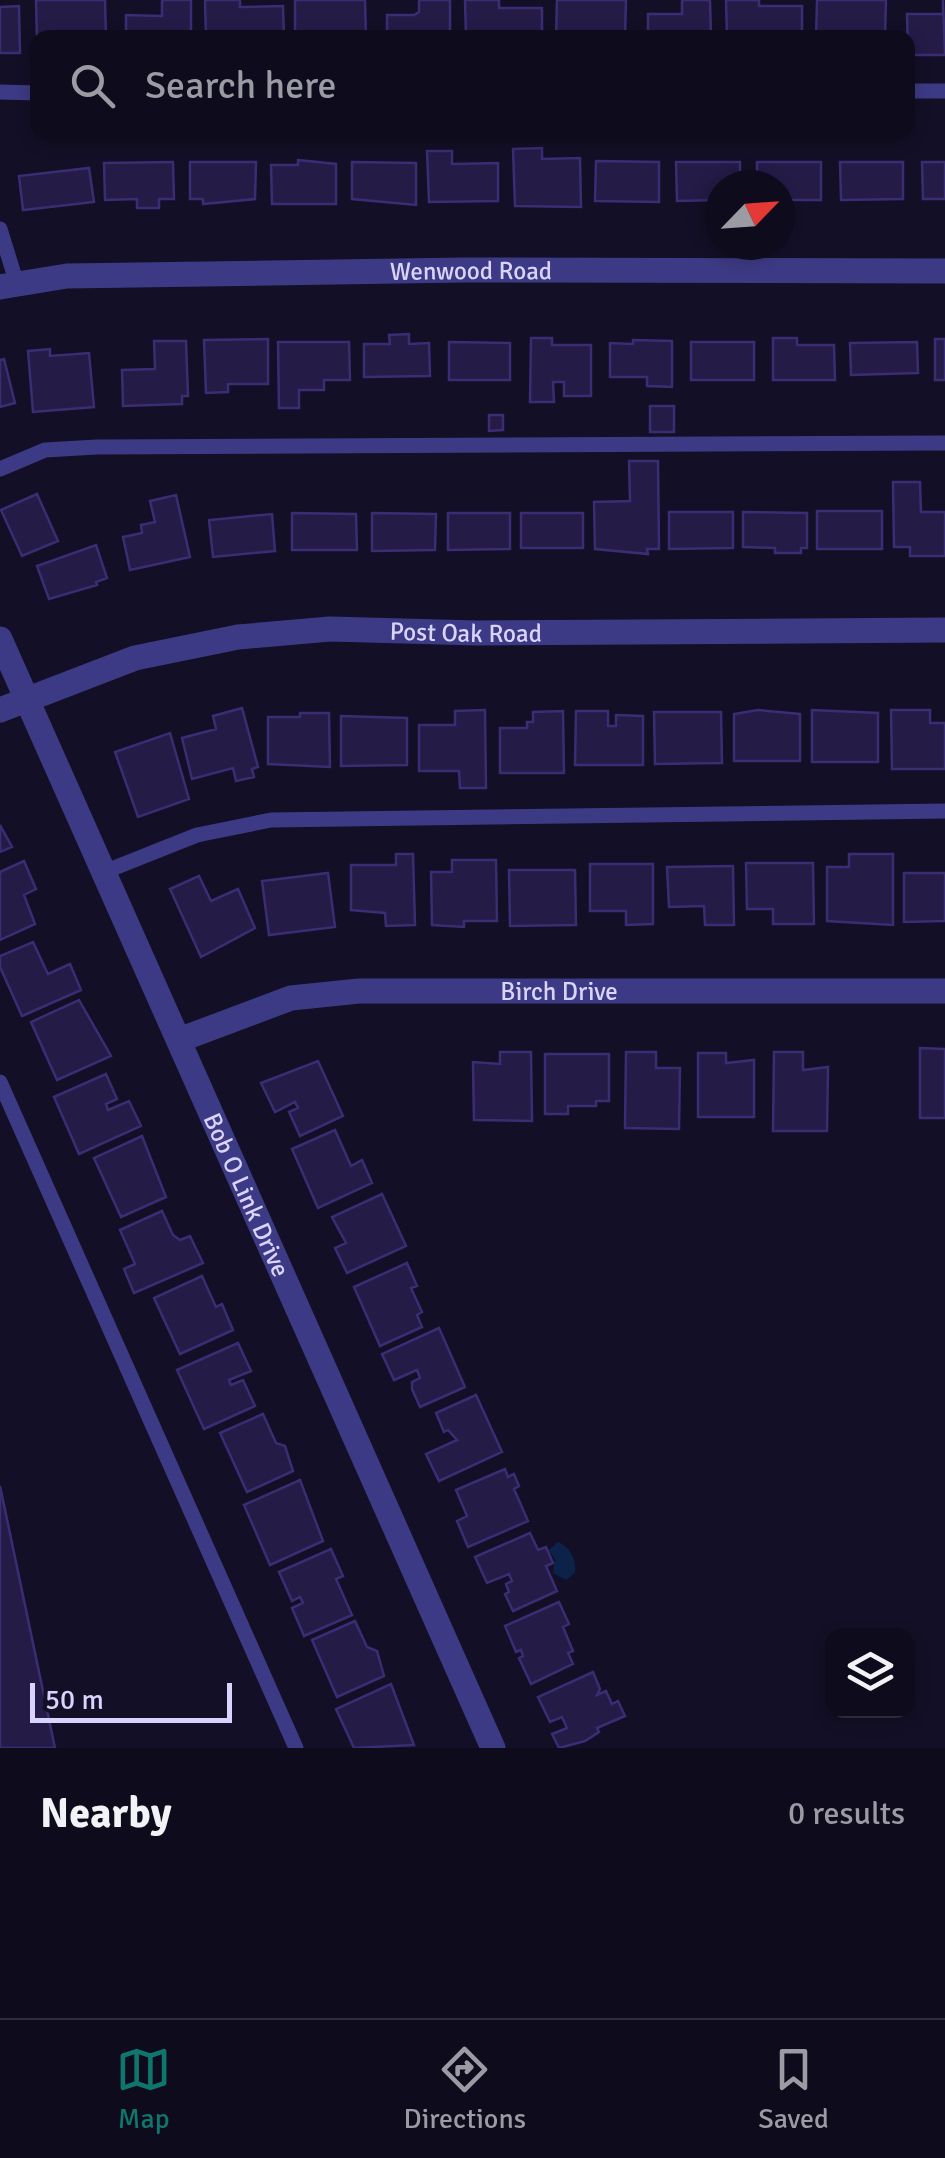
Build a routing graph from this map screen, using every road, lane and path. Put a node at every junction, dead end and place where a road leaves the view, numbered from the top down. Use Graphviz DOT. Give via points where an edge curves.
graph roads {
  1 [pos="945,91"];
  2 [pos="0,92"];
  3 [pos="915,92"];
  4 [pos="30,93"];
  5 [pos="0,228"];
  6 [pos="945,271"];
  7 [pos="9,286"];
  8 [pos="945,443"];
  9 [pos="0,469"];
  10 [pos="945,630"];
  11 [pos="0,639"];
  12 [pos="26,699"];
  13 [pos="0,710"];
  14 [pos="945,811"];
  15 [pos="104,872"];
  16 [pos="945,990"];
  17 [pos="179,1040"];
  18 [pos="0,1082"];
  19 [pos="296,1748"];
  20 [pos="493,1748"];
  1 -- 3 [label="lane"];
  2 -- 4 [label="lane"];
  5 -- 7 [label="lane"];
  6 -- 7 [label="street, Wenwood Road" via="67,276"];
  8 -- 9 [label="lane" via="97,447 45,450"];
  10 -- 12 [label="street, Post Oak Road" via="330,629 238,636 135,658"];
  11 -- 12 [label="street, Bob O Link Drive"];
  12 -- 13 [label="street, Post Oak Road"];
  12 -- 15 [label="street, Bob O Link Drive"];
  14 -- 15 [label="lane" via="271,820 198,835"];
  15 -- 17 [label="street, Bob O Link Drive"];
  16 -- 17 [label="street, Birch Drive" via="359,992 291,998"];
  17 -- 20 [label="street, Bob O Link Drive"];
  18 -- 19 [label="lane"];
}
